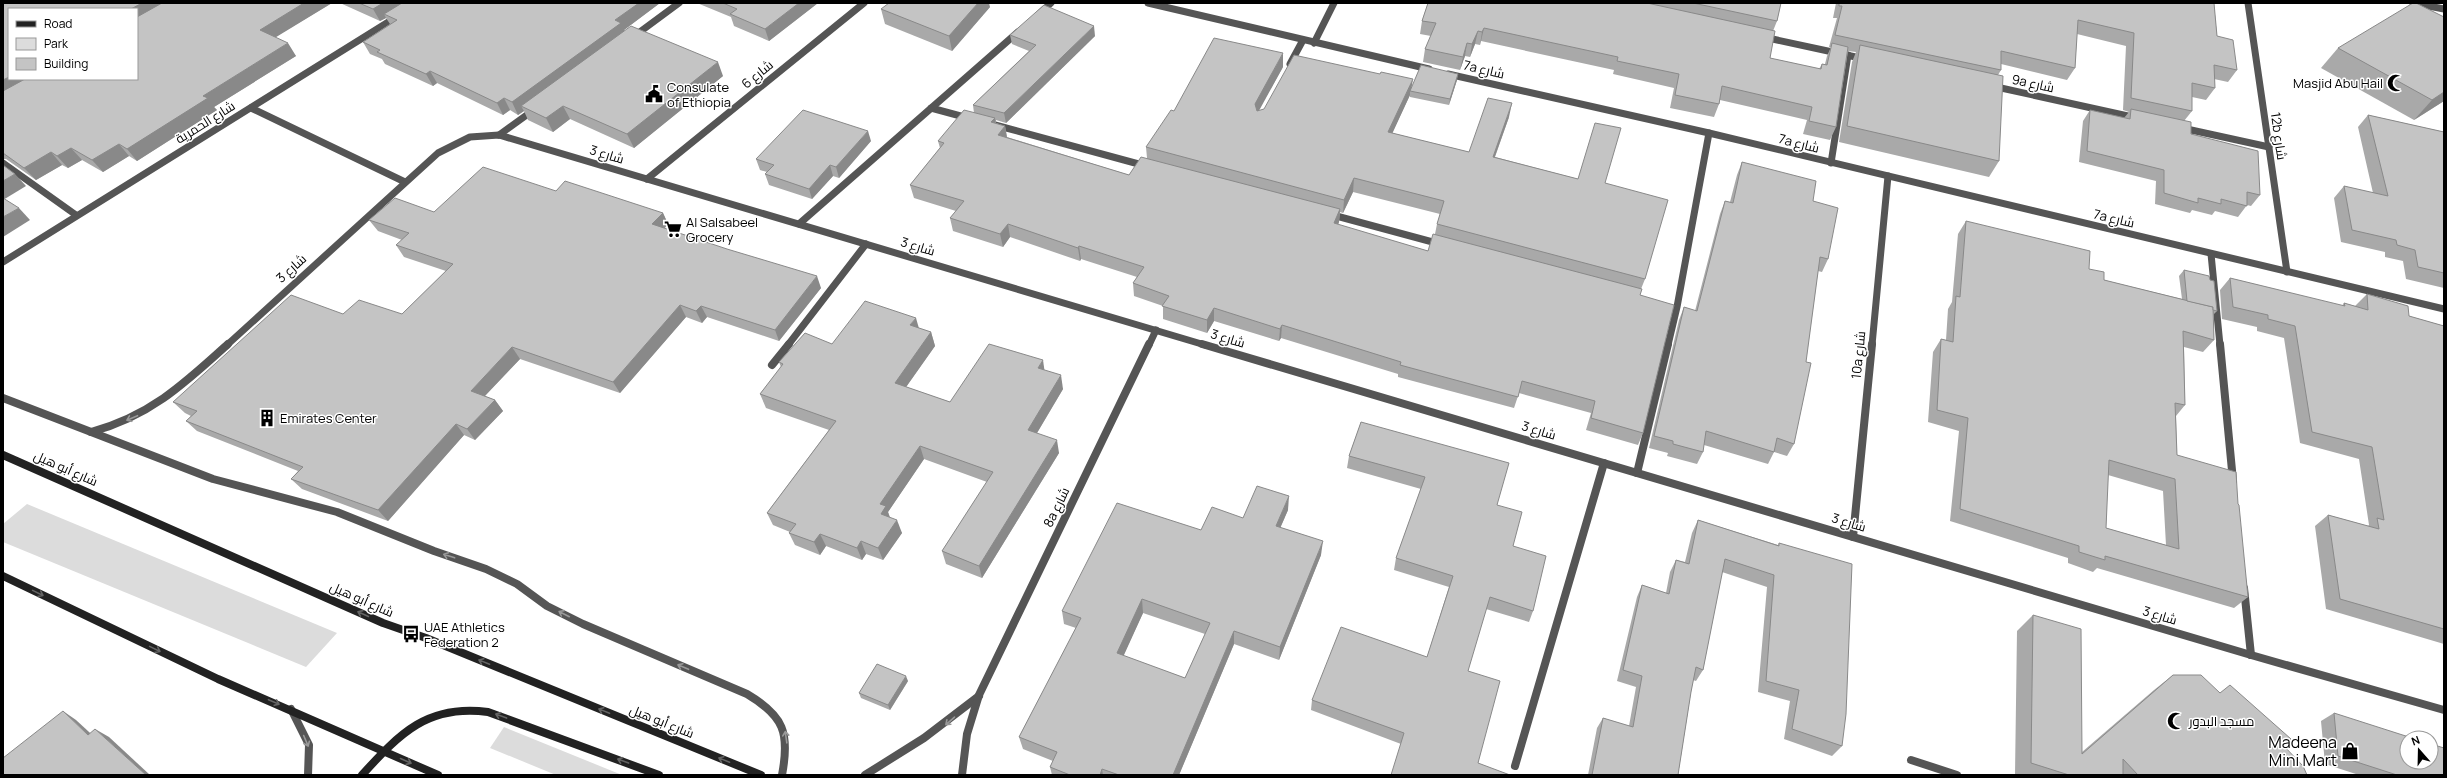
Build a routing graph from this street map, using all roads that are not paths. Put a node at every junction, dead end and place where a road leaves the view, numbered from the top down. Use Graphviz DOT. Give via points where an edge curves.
graph roads {
  1 [pos="679,3"];
  2 [pos="864,3"];
  3 [pos="1051,3"];
  4 [pos="1148,3"];
  5 [pos="1334,3"];
  6 [pos="2248,3"];
  7 [pos="2413,3"];
  8 [pos="2426,4"];
  9 [pos="2444,9"];
  10 [pos="406,11"];
  11 [pos="1034,18"];
  12 [pos="1023,28"];
  13 [pos="1755,35"];
  14 [pos="1303,40"];
  15 [pos="625,43"];
  16 [pos="1314,43"];
  17 [pos="1848,55"];
  18 [pos="1872,60"];
  19 [pos="1284,74"];
  20 [pos="1981,84"];
  21 [pos="543,103"];
  22 [pos="251,108"];
  23 [pos="931,108"];
  24 [pos="2144,120"];
  25 [pos="977,121"];
  26 [pos="985,123"];
  27 [pos="2175,126"];
  28 [pos="1709,133"];
  29 [pos="499,135"];
  30 [pos="2269,147"];
  31 [pos="3,163"];
  32 [pos="1832,163"];
  33 [pos="1154,168"];
  34 [pos="1888,176"];
  35 [pos="647,179"];
  36 [pos="405,182"];
  37 [pos="1323,213"];
  38 [pos="76,215"];
  39 [pos="799,224"];
  40 [pos="866,244"];
  41 [pos="1446,245"];
  42 [pos="2211,254"];
  43 [pos="3,262"];
  44 [pos="2287,272"];
  45 [pos="2444,310"];
  46 [pos="1156,330"];
  47 [pos="772,365"];
  48 [pos="3,398"];
  49 [pos="91,432"];
  50 [pos="3,455"];
  51 [pos="1604,463"];
  52 [pos="1637,473"];
  53 [pos="2234,490"];
  54 [pos="1852,537"];
  55 [pos="3,576"];
  56 [pos="2243,577"];
  57 [pos="2251,655"];
  58 [pos="980,695"];
  59 [pos="291,709"];
  60 [pos="2444,710"];
  61 [pos="384,751"];
  62 [pos="1911,760"];
  63 [pos="1515,766"];
  64 [pos="308,775"];
  65 [pos="362,775"];
  66 [pos="438,775"];
  67 [pos="659,775"];
  68 [pos="760,775"];
  69 [pos="782,775"];
  70 [pos="865,775"];
  71 [pos="962,775"];
  72 [pos="1957,775"];
  1 -- 15 [label="street"];
  2 -- 35 [label="street, شارع 6"];
  3 -- 11 [label="street"];
  4 -- 14 [label="street, 7a شارع"];
  5 -- 16 [label="street"];
  6 -- 30 [label="street, 12b شارع"];
  7 -- 8 [label="street"];
  8 -- 9 [label="street"];
  10 -- 22 [label="street, شارع الحمرية"];
  12 -- 23 [label="street"];
  13 -- 17 [label="street"];
  14 -- 16 [label="street, 7a شارع"];
  14 -- 19 [label="street"];
  16 -- 28 [label="street, 7a شارع"];
  17 -- 18 [label="street"];
  17 -- 32 [label="street"];
  20 -- 24 [label="street, 9a شارع"];
  21 -- 29 [label="street"];
  22 -- 36 [label="street"];
  22 -- 38 [label="street, شارع الحمرية"];
  23 -- 25 [label="street"];
  23 -- 39 [label="street"];
  26 -- 33 [label="street"];
  27 -- 30 [label="street"];
  28 -- 32 [label="street, 7a شارع"];
  28 -- 52 [label="street"];
  29 -- 35 [label="street, شارع 3"];
  29 -- 36 [label="street, شارع 3" via="470,138 447,146"];
  30 -- 44 [label="street, 12b شارع"];
  31 -- 38 [label="street"];
  32 -- 34 [label="street, 7a شارع"];
  34 -- 42 [label="street, 7a شارع"];
  34 -- 54 [label="street, 10a شارع"];
  35 -- 39 [label="street, شارع 3"];
  36 -- 49 [label="street, شارع 3, one-way" via="177,390 137,416"];
  37 -- 41 [label="street"];
  38 -- 43 [label="street, شارع الحمرية"];
  39 -- 40 [label="street, شارع 3"];
  40 -- 46 [label="street, شارع 3"];
  40 -- 47 [label="street"];
  42 -- 44 [label="street, 7a شارع"];
  42 -- 53 [label="street"];
  44 -- 45 [label="street, 7a شارع"];
  46 -- 51 [label="street, شارع 3"];
  46 -- 58 [label="street, 8a شارع"];
  48 -- 49 [label="street"];
  69 -- 49 [label="street, one-way" via="787,749 785,729 778,716 764,703 747,694 583,624 547,606 517,584 486,569 337,512 213,479"];
  68 -- 50 [label="main road, شارع أبو هيل, one-way" via="426,638 383,623"];
  51 -- 52 [label="street, شارع 3"];
  51 -- 63 [label="street"];
  52 -- 54 [label="street, شارع 3"];
  54 -- 57 [label="street, شارع 3"];
  55 -- 59 [label="main road, one-way" via="218,679"];
  56 -- 57 [label="street"];
  57 -- 60 [label="street, شارع 3"];
  58 -- 70 [label="street, 8a شارع, one-way" via="944,726 905,754"];
  58 -- 71 [label="street, 8a شارع" via="968,727"];
  59 -- 61 [label="main road"];
  59 -- 64 [label="street, one-way" via="308,745"];
  61 -- 65 [label="main road"];
  61 -- 66 [label="main road, one-way"];
  67 -- 61 [label="main road, one-way" via="488,712 463,709 435,716 408,730"];
  62 -- 72 [label="street"];
}
